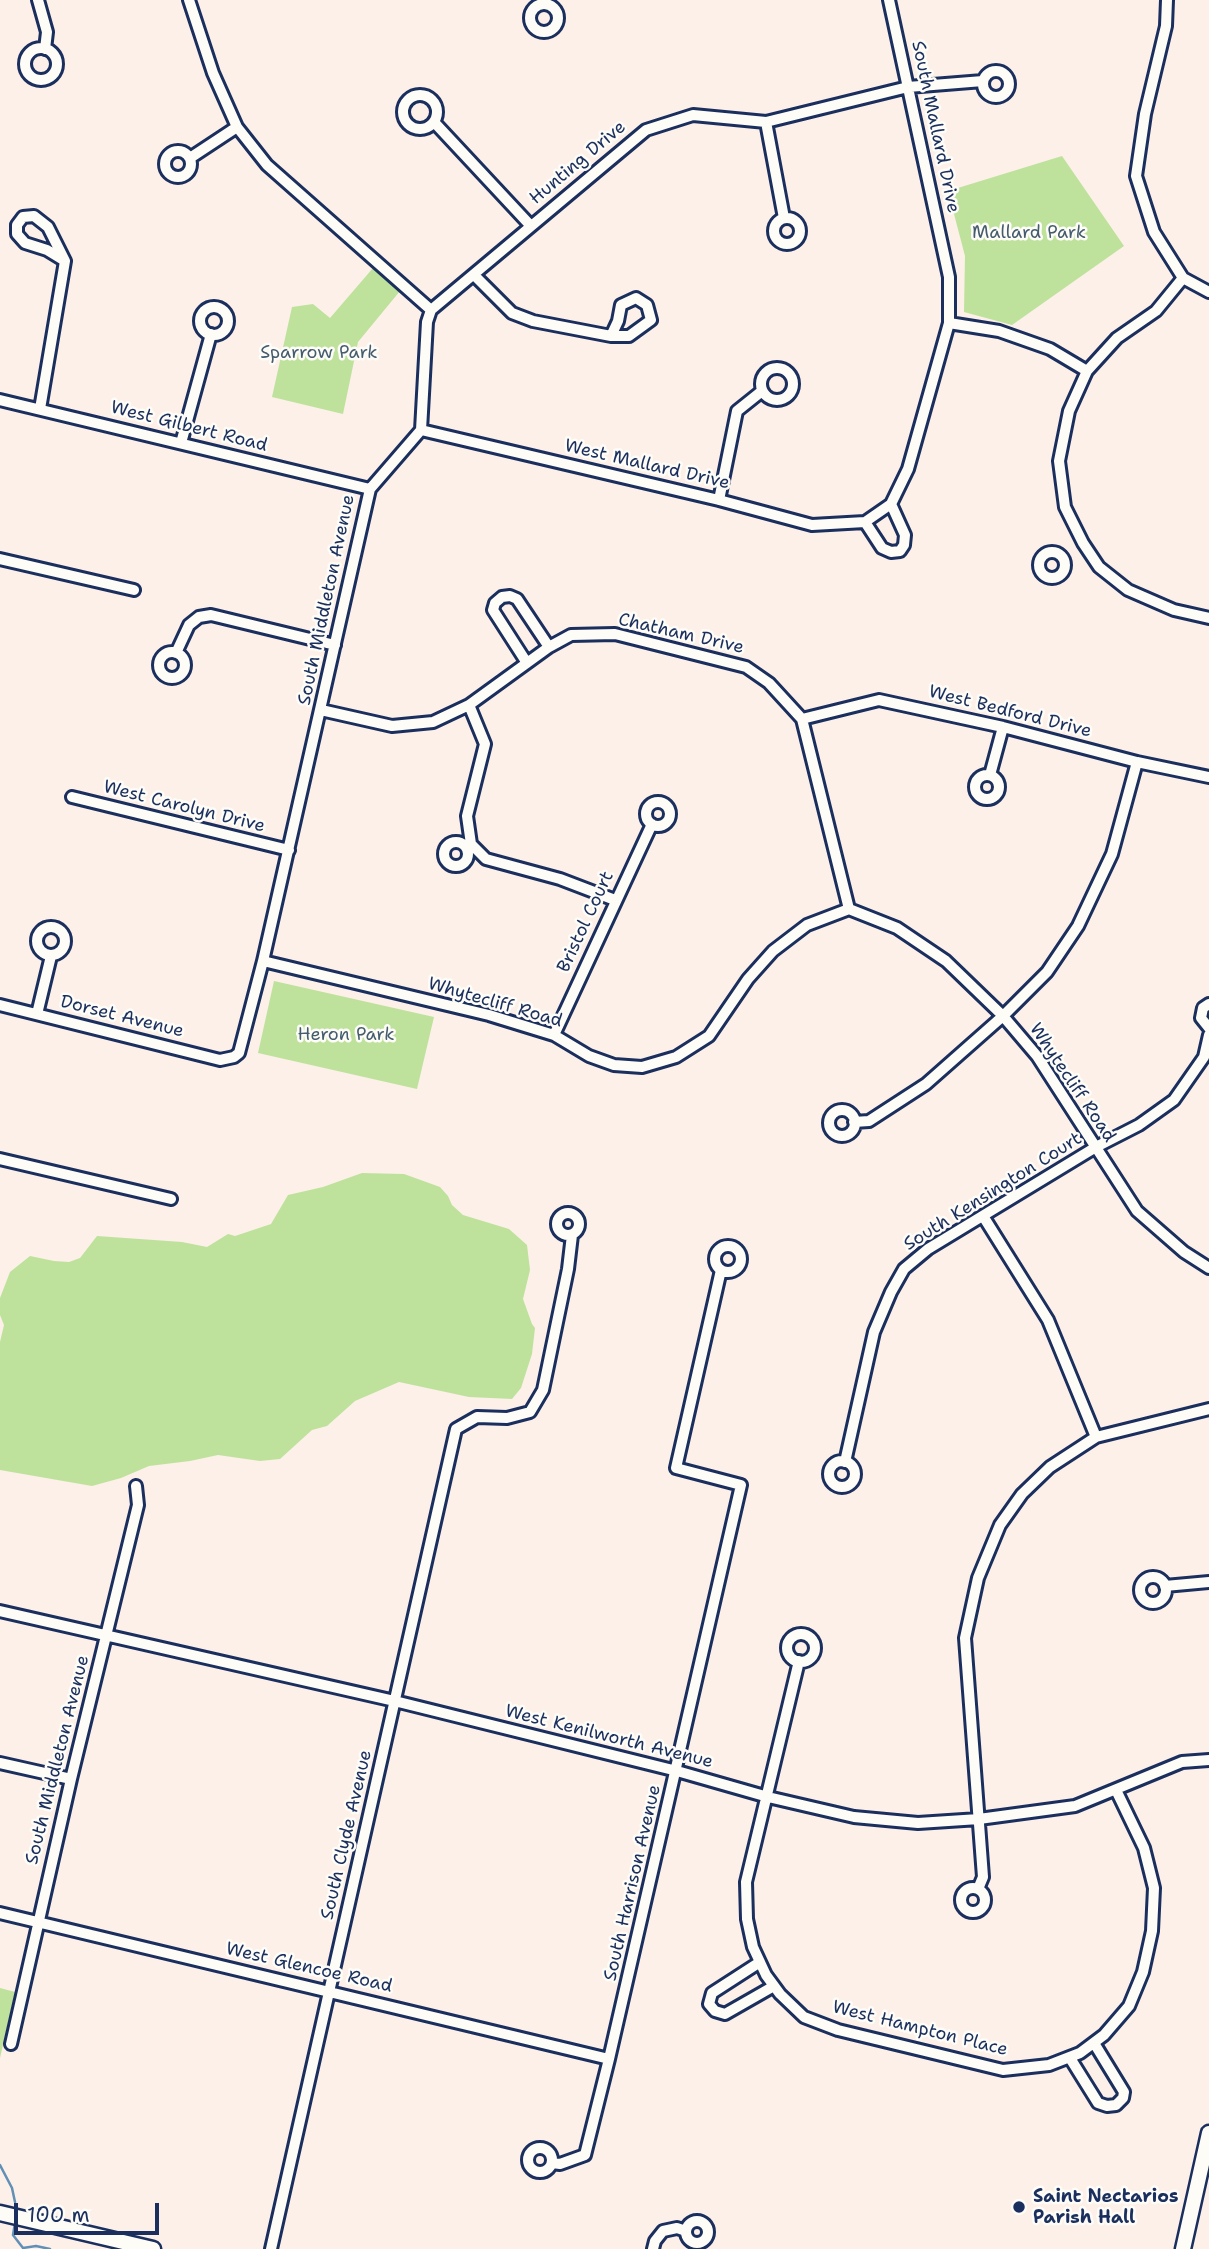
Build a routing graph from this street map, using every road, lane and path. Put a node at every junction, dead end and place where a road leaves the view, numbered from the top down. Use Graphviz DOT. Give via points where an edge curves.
graph roads {
  1 [pos="38,0"];
  2 [pos="190,0"];
  3 [pos="889,0"];
  4 [pos="1167,0"];
  5 [pos="45,48"];
  6 [pos="983,81"];
  7 [pos="908,87"];
  8 [pos="433,122"];
  9 [pos="766,122"];
  10 [pos="237,127"];
  11 [pos="190,158"];
  12 [pos="784,218"];
  13 [pos="530,225"];
  14 [pos="65,261"];
  15 [pos="474,275"];
  16 [pos="1183,278"];
  17 [pos="1209,292"];
  18 [pos="431,310"];
  19 [pos="949,323"];
  20 [pos="211,334"];
  21 [pos="611,336"];
  22 [pos="1087,371"];
  23 [pos="762,391"];
  24 [pos="0,400"];
  25 [pos="40,409"];
  26 [pos="421,429"];
  27 [pos="181,443"];
  28 [pos="370,489"];
  29 [pos="719,500"];
  30 [pos="891,504"];
  31 [pos="865,522"];
  32 [pos="1083,543"];
  33 [pos="1064,558"];
  34 [pos="0,559"];
  35 [pos="134,590"];
  36 [pos="1209,618"];
  37 [pos="335,645"];
  38 [pos="549,647"];
  39 [pos="176,653"];
  40 [pos="527,663"];
  41 [pos="469,705"];
  42 [pos="321,710"];
  43 [pos="802,719"];
  44 [pos="1003,727"];
  45 [pos="1137,762"];
  46 [pos="990,775"];
  47 [pos="1209,777"];
  48 [pos="72,797"];
  49 [pos="652,824"];
  50 [pos="289,850"];
  51 [pos="615,900"];
  52 [pos="849,909"];
  53 [pos="51,956"];
  54 [pos="263,961"];
  55 [pos="1209,1003"];
  56 [pos="0,1005"];
  57 [pos="37,1014"];
  58 [pos="1003,1016"];
  59 [pos="1209,1028"];
  60 [pos="554,1035"];
  61 [pos="1209,1035"];
  62 [pos="234,1057"];
  63 [pos="854,1122"];
  64 [pos="1096,1147"];
  65 [pos="0,1158"];
  66 [pos="171,1199"];
  67 [pos="983,1216"];
  68 [pos="572,1235"];
  69 [pos="1209,1268"];
  70 [pos="721,1270"];
  71 [pos="1209,1409"];
  72 [pos="1096,1437"];
  73 [pos="845,1462"];
  74 [pos="136,1486"];
  75 [pos="1209,1582"];
  76 [pos="1165,1586"];
  77 [pos="0,1611"];
  78 [pos="106,1637"];
  79 [pos="799,1661"];
  80 [pos="395,1701"];
  81 [pos="1209,1760"];
  82 [pos="0,1763"];
  83 [pos="677,1772"];
  84 [pos="71,1779"];
  85 [pos="1116,1790"];
  86 [pos="768,1797"];
  87 [pos="979,1819"];
  88 [pos="978,1889"];
  89 [pos="0,1913"];
  90 [pos="37,1922"];
  91 [pos="760,1962"];
  92 [pos="774,1986"];
  93 [pos="330,1991"];
  94 [pos="1094,2043"];
  95 [pos="11,2044"];
  96 [pos="1070,2058"];
  97 [pos="610,2059"];
  98 [pos="1209,2133"];
  99 [pos="1207,2153"];
  100 [pos="552,2163"];
  101 [pos="0,2213"];
  102 [pos="686,2231"];
  103 [pos="153,2249"];
  104 [pos="271,2249"];
  105 [pos="653,2249"];
  106 [pos="1183,2249"];
  1 -- 5 [label="street" via="47,32"];
  2 -- 10 [label="street" via="213,73"];
  3 -- 7 [label="street, South Mallard Drive"];
  4 -- 16 [label="street" via="1166,26 1136,176 1154,232"];
  6 -- 7 [label="street, Hunting Drive"];
  7 -- 9 [label="street, Hunting Drive"];
  7 -- 19 [label="street, South Mallard Drive" via="949,277"];
  8 -- 13 [label="street"];
  9 -- 12 [label="street"];
  9 -- 13 [label="street, Hunting Drive" via="693,115 646,130"];
  10 -- 11 [label="street"];
  10 -- 18 [label="street" via="267,165"];
  13 -- 15 [label="street, Hunting Drive"];
  14 -- 14 [label="street" via="48,227 34,216 23,217 17,234 25,243"];
  14 -- 25 [label="street"];
  15 -- 18 [label="street, Hunting Drive"];
  15 -- 21 [label="street" via="512,313"];
  16 -- 17 [label="street"];
  16 -- 22 [label="street" via="1156,311 1117,338"];
  18 -- 26 [label="street"];
  19 -- 22 [label="street" via="999,331 1050,349"];
  19 -- 30 [label="street, South Mallard Drive" via="908,469"];
  20 -- 27 [label="street"];
  22 -- 32 [label="street" via="1069,411 1059,461 1065,507"];
  23 -- 29 [label="street" via="737,411"];
  24 -- 25 [label="street, West Gilbert Road"];
  25 -- 27 [label="street, West Gilbert Road"];
  26 -- 28 [label="street, South Middleton Avenue"];
  26 -- 29 [label="street, West Mallard Drive"];
  27 -- 28 [label="street, West Gilbert Road"];
  28 -- 37 [label="street, South Middleton Avenue"];
  29 -- 31 [label="street, West Mallard Drive" via="812,525"];
  30 -- 31 [label="street"];
  30 -- 31 [label="street" via="905,535 900,551 882,548"];
  32 -- 33 [label="street"];
  32 -- 36 [label="street" via="1099,567 1128,590 1174,610"];
  34 -- 35 [label="street"];
  37 -- 39 [label="street" via="211,615 189,625"];
  37 -- 42 [label="street, South Middleton Avenue"];
  38 -- 40 [label="street, Chatham Drive"];
  38 -- 40 [label="street" via="517,599 502,597 493,610"];
  38 -- 43 [label="street, Chatham Drive" via="571,635 615,634 746,667 769,683"];
  40 -- 41 [label="street, Chatham Drive"];
  41 -- 42 [label="street, Chatham Drive" via="433,722 391,726"];
  41 -- 51 [label="street" via="485,744 467,816 468,845 486,859"];
  42 -- 50 [label="street, South Middleton Avenue"];
  43 -- 44 [label="street, West Bedford Drive" via="879,700"];
  43 -- 52 [label="street, Chatham Drive"];
  44 -- 45 [label="street, West Bedford Drive"];
  44 -- 46 [label="street"];
  45 -- 47 [label="street, West Bedford Drive"];
  45 -- 58 [label="street" via="1112,854 1078,926 1047,972"];
  48 -- 50 [label="street, West Carolyn Drive"];
  49 -- 51 [label="street, Bristol Court"];
  50 -- 54 [label="street, South Middleton Avenue"];
  51 -- 60 [label="street, Bristol Court"];
  52 -- 58 [label="street, Whytecliff Road" via="897,928 946,961"];
  52 -- 60 [label="street, Whytecliff Road" via="807,925 773,951 709,1036 676,1057 642,1066 614,1065"];
  53 -- 57 [label="street"];
  54 -- 60 [label="street, Whytecliff Road"];
  54 -- 62 [label="street, South Middleton Avenue" via="242,1047"];
  55 -- 59 [label="street" via="1200,1018"];
  56 -- 57 [label="street, Dorset Avenue"];
  57 -- 62 [label="street, Dorset Avenue" via="220,1060"];
  58 -- 63 [label="street" via="926,1084 869,1121"];
  58 -- 64 [label="street, Whytecliff Road" via="1037,1056"];
  61 -- 64 [label="street, South Kensington Court" via="1204,1057 1174,1100"];
  64 -- 67 [label="street, South Kensington Court"];
  64 -- 69 [label="street, Whytecliff Road" via="1137,1211"];
  65 -- 66 [label="street"];
  67 -- 72 [label="street" via="1048,1320"];
  67 -- 73 [label="street, South Kensington Court" via="928,1249 904,1269 891,1292 874,1332"];
  68 -- 80 [label="street, South Clyde Avenue" via="543,1390 530,1412 507,1418 477,1417 456,1429"];
  70 -- 83 [label="street, South Harrison Avenue" via="676,1468 741,1485"];
  71 -- 72 [label="street"];
  72 -- 87 [label="street" via="1050,1467 1022,1494 1000,1525 978,1578 965,1638"];
  74 -- 78 [label="street, South Middleton Avenue" via="138,1505"];
  75 -- 76 [label="street"];
  77 -- 78 [label="street, West Kenilworth Avenue"];
  78 -- 80 [label="street, West Kenilworth Avenue"];
  78 -- 84 [label="street, South Middleton Avenue"];
  79 -- 86 [label="street, West Hampton Place"];
  80 -- 83 [label="street, West Kenilworth Avenue"];
  80 -- 93 [label="street, South Clyde Avenue"];
  81 -- 85 [label="street, West Kenilworth Avenue" via="1182,1762"];
  82 -- 84 [label="street"];
  83 -- 86 [label="street, West Kenilworth Avenue"];
  83 -- 97 [label="street, South Harrison Avenue"];
  84 -- 90 [label="street, South Middleton Avenue"];
  85 -- 87 [label="street, West Kenilworth Avenue" via="1076,1806"];
  85 -- 94 [label="street, West Hampton Place" via="1144,1848 1154,1888 1153,1931 1129,2006"];
  86 -- 87 [label="street, West Kenilworth Avenue" via="854,1817 918,1823"];
  86 -- 91 [label="street, West Hampton Place" via="746,1882 747,1919"];
  87 -- 88 [label="street" via="983,1877"];
  89 -- 90 [label="street, West Glencoe Road"];
  90 -- 93 [label="street, West Glencoe Road"];
  90 -- 95 [label="street, South Middleton Avenue"];
  91 -- 92 [label="street, West Hampton Place"];
  91 -- 92 [label="street" via="712,1993 709,2004 725,2014"];
  92 -- 96 [label="street, West Hampton Place" via="804,2017 927,2052 1003,2070"];
  93 -- 97 [label="street, West Glencoe Road"];
  93 -- 104 [label="street, South Clyde Avenue"];
  94 -- 96 [label="street, West Hampton Place"];
  94 -- 96 [label="street" via="1124,2092 1116,2105 1098,2103"];
  97 -- 100 [label="street, South Harrison Avenue" via="584,2155"];
  98 -- 99 [label="main road"];
  99 -- 106 [label="main road"];
  101 -- 103 [label="main road"];
  102 -- 105 [label="street" via="663,2231"];
}
